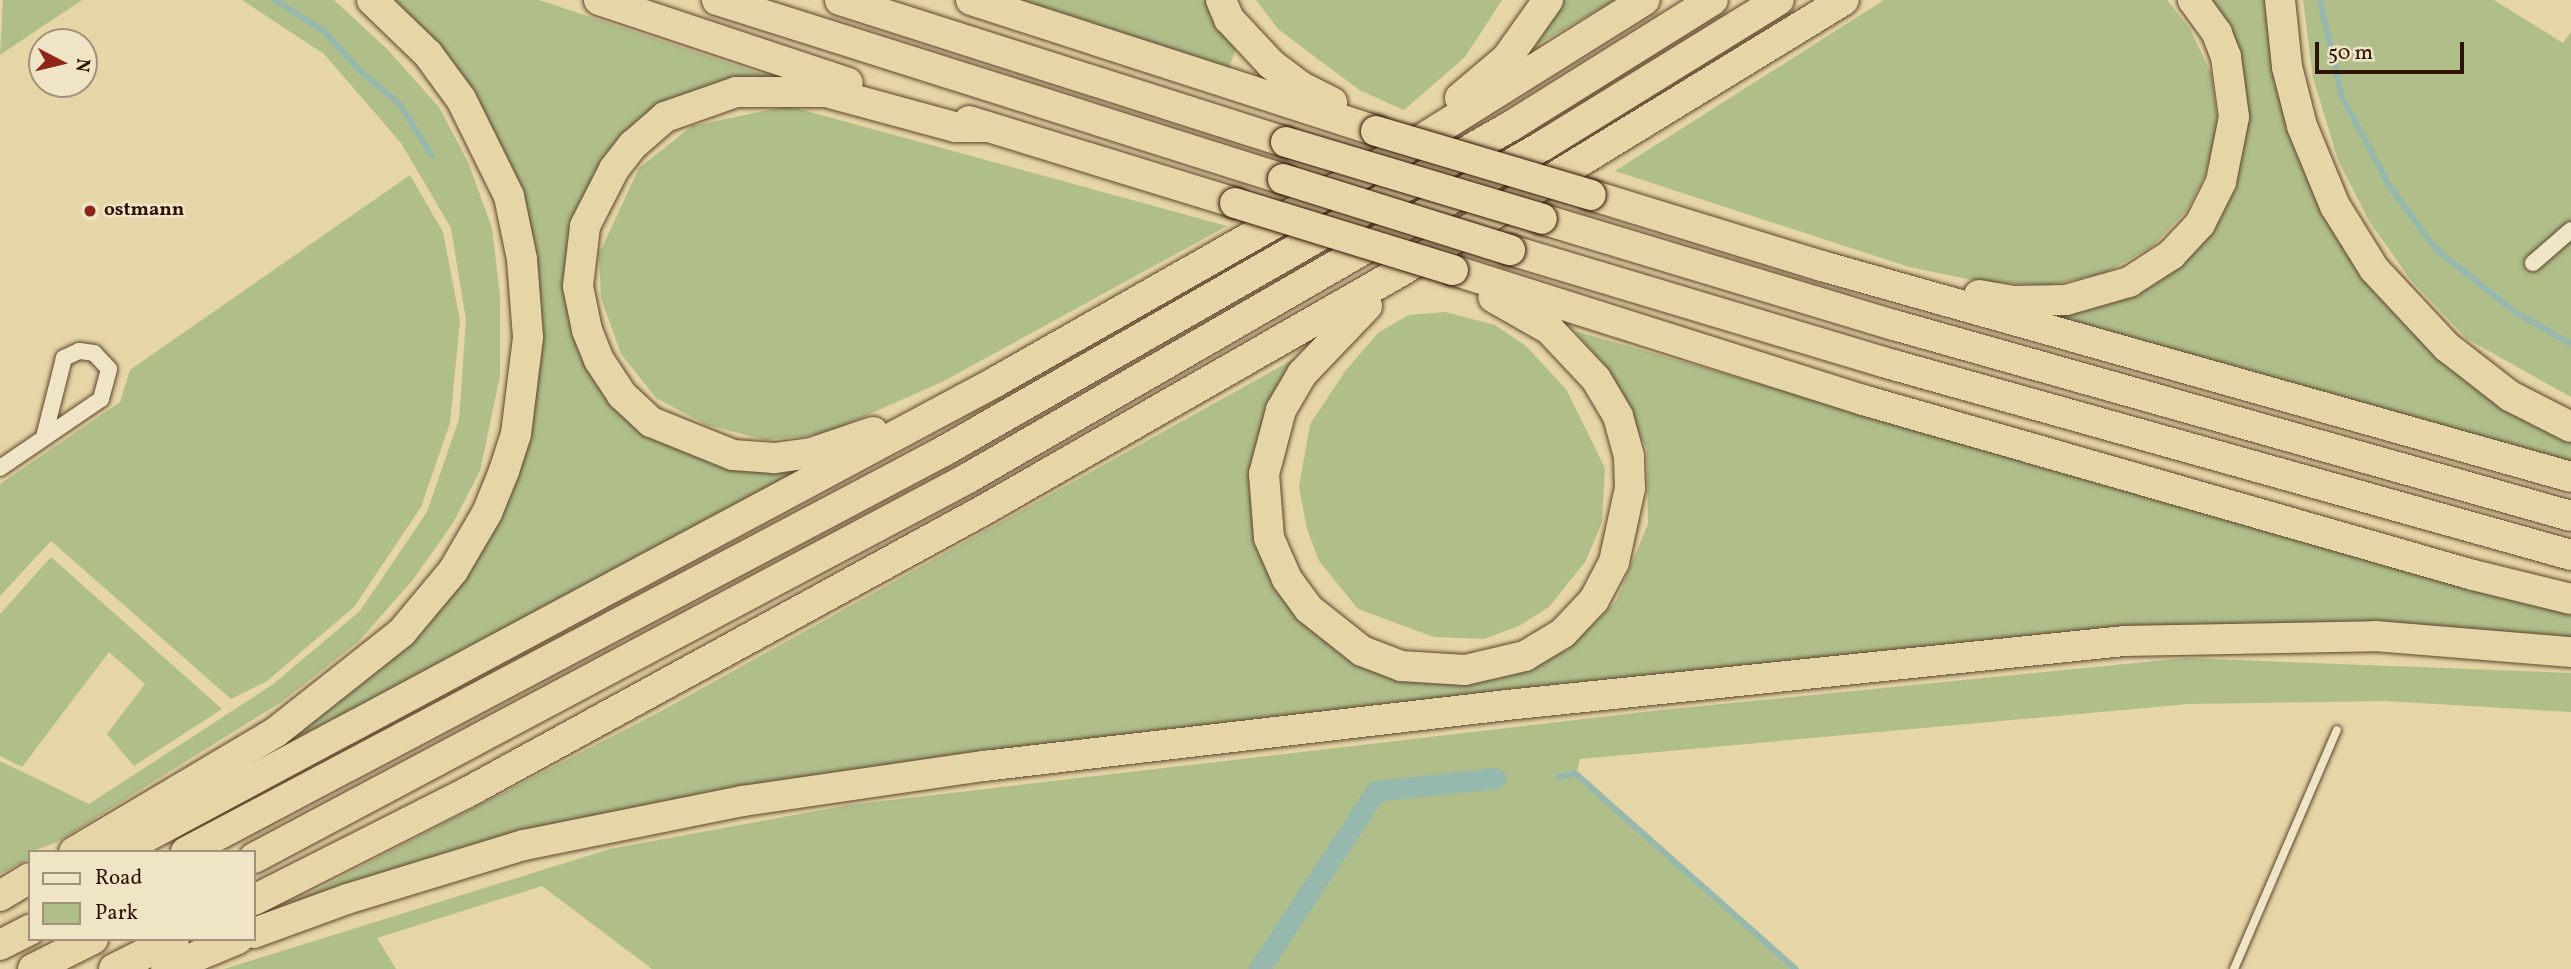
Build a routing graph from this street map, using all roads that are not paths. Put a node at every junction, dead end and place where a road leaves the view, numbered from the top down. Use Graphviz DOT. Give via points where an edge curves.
graph roads {
  1 [pos="372,0"];
  2 [pos="600,0"];
  3 [pos="717,0"];
  4 [pos="840,0"];
  5 [pos="971,0"];
  6 [pos="1221,0"];
  7 [pos="1548,0"];
  8 [pos="1646,0"];
  9 [pos="1713,0"];
  10 [pos="1779,0"];
  11 [pos="1844,0"];
  12 [pos="2193,0"];
  13 [pos="2280,0"];
  14 [pos="987,127"];
  15 [pos="1376,131"];
  16 [pos="1419,141"];
  17 [pos="2571,230"];
  18 [pos="2533,263"];
  19 [pos="1822,266"];
  20 [pos="1453,270"];
  21 [pos="1401,271"];
  22 [pos="997,381"];
  23 [pos="2571,427"];
  24 [pos="44,437"];
  25 [pos="0,468"];
  26 [pos="2571,477"];
  27 [pos="2571,516"];
  28 [pos="2571,555"];
  29 [pos="2571,599"];
  30 [pos="2571,652"];
  31 [pos="2337,730"];
  32 [pos="77,850"];
  33 [pos="122,850"];
  34 [pos="190,850"];
  35 [pos="256,857"];
  36 [pos="28,879"];
  37 [pos="0,896"];
  38 [pos="28,899"];
  39 [pos="256,899"];
  40 [pos="0,914"];
  41 [pos="28,931"];
  42 [pos="256,932"];
  43 [pos="89,941"];
  44 [pos="170,941"];
  45 [pos="233,941"];
  46 [pos="0,945"];
  47 [pos="33,969"];
  48 [pos="114,969"];
  49 [pos="166,969"];
  50 [pos="2234,969"];
  1 -- 32 [label="highway" via="428,54 461,99 509,196 522,259 528,337 516,433 504,471 487,513 453,572 402,632 276,732"];
  2 -- 14 [label="highway"];
  3 -- 28 [label="highway, bridge" via="1510,250 1896,365"];
  4 -- 27 [label="highway, bridge" via="1286,142 1894,325"];
  5 -- 15 [label="highway"];
  6 -- 15 [label="highway" via="1229,19 1271,64"];
  7 -- 16 [label="highway" via="1507,58 1446,109"];
  8 -- 16 [label="highway"];
  9 -- 34 [label="highway" via="1511,126 956,444"];
  10 -- 35 [label="highway" via="1555,139 980,471"];
  11 -- 21 [label="highway"];
  12 -- 19 [label="highway" via="2217,33 2226,57 2234,117 2221,182 2200,224 2171,255 2129,282 2066,300 2013,301 1864,266"];
  13 -- 23 [label="highway" via="2287,68 2302,126 2335,206 2374,269 2447,347 2510,396"];
  14 -- 20 [label="highway, bridge"];
  14 -- 22 [label="highway" via="955,127 826,92 736,92 700,102 665,117 614,169 585,226 578,286 599,360 622,395 650,422 733,455 811,453 869,434 973,380"];
  15 -- 19 [label="highway, bridge"];
  16 -- 22 [label="highway"];
  17 -- 18 [label="street"];
  19 -- 26 [label="highway"];
  20 -- 21 [label="highway" via="1466,283 1549,329 1596,379 1618,416 1629,456 1630,488 1615,562 1594,600 1563,633 1525,656 1491,667 1435,671 1401,666 1362,651 1328,628 1287,579 1269,538 1265,508 1270,442 1301,373 1355,316 1391,291"];
  20 -- 29 [label="highway" via="1863,400"];
  21 -- 39 [label="highway" via="982,512 649,695"];
  22 -- 33 [label="highway"];
  24 -- 24 [label="street" via="101,400 108,369 94,353 79,351 64,358"];
  24 -- 25 [label="street"];
  30 -- 42 [label="highway" via="2481,641 2375,636 2124,641 1507,705 984,766 743,801 524,845"];
  31 -- 50 [label="lane"];
  36 -- 37 [label="highway"];
  38 -- 40 [label="highway"];
  41 -- 46 [label="highway"];
  43 -- 47 [label="highway"];
  44 -- 48 [label="highway"];
  45 -- 49 [label="highway"];
}
